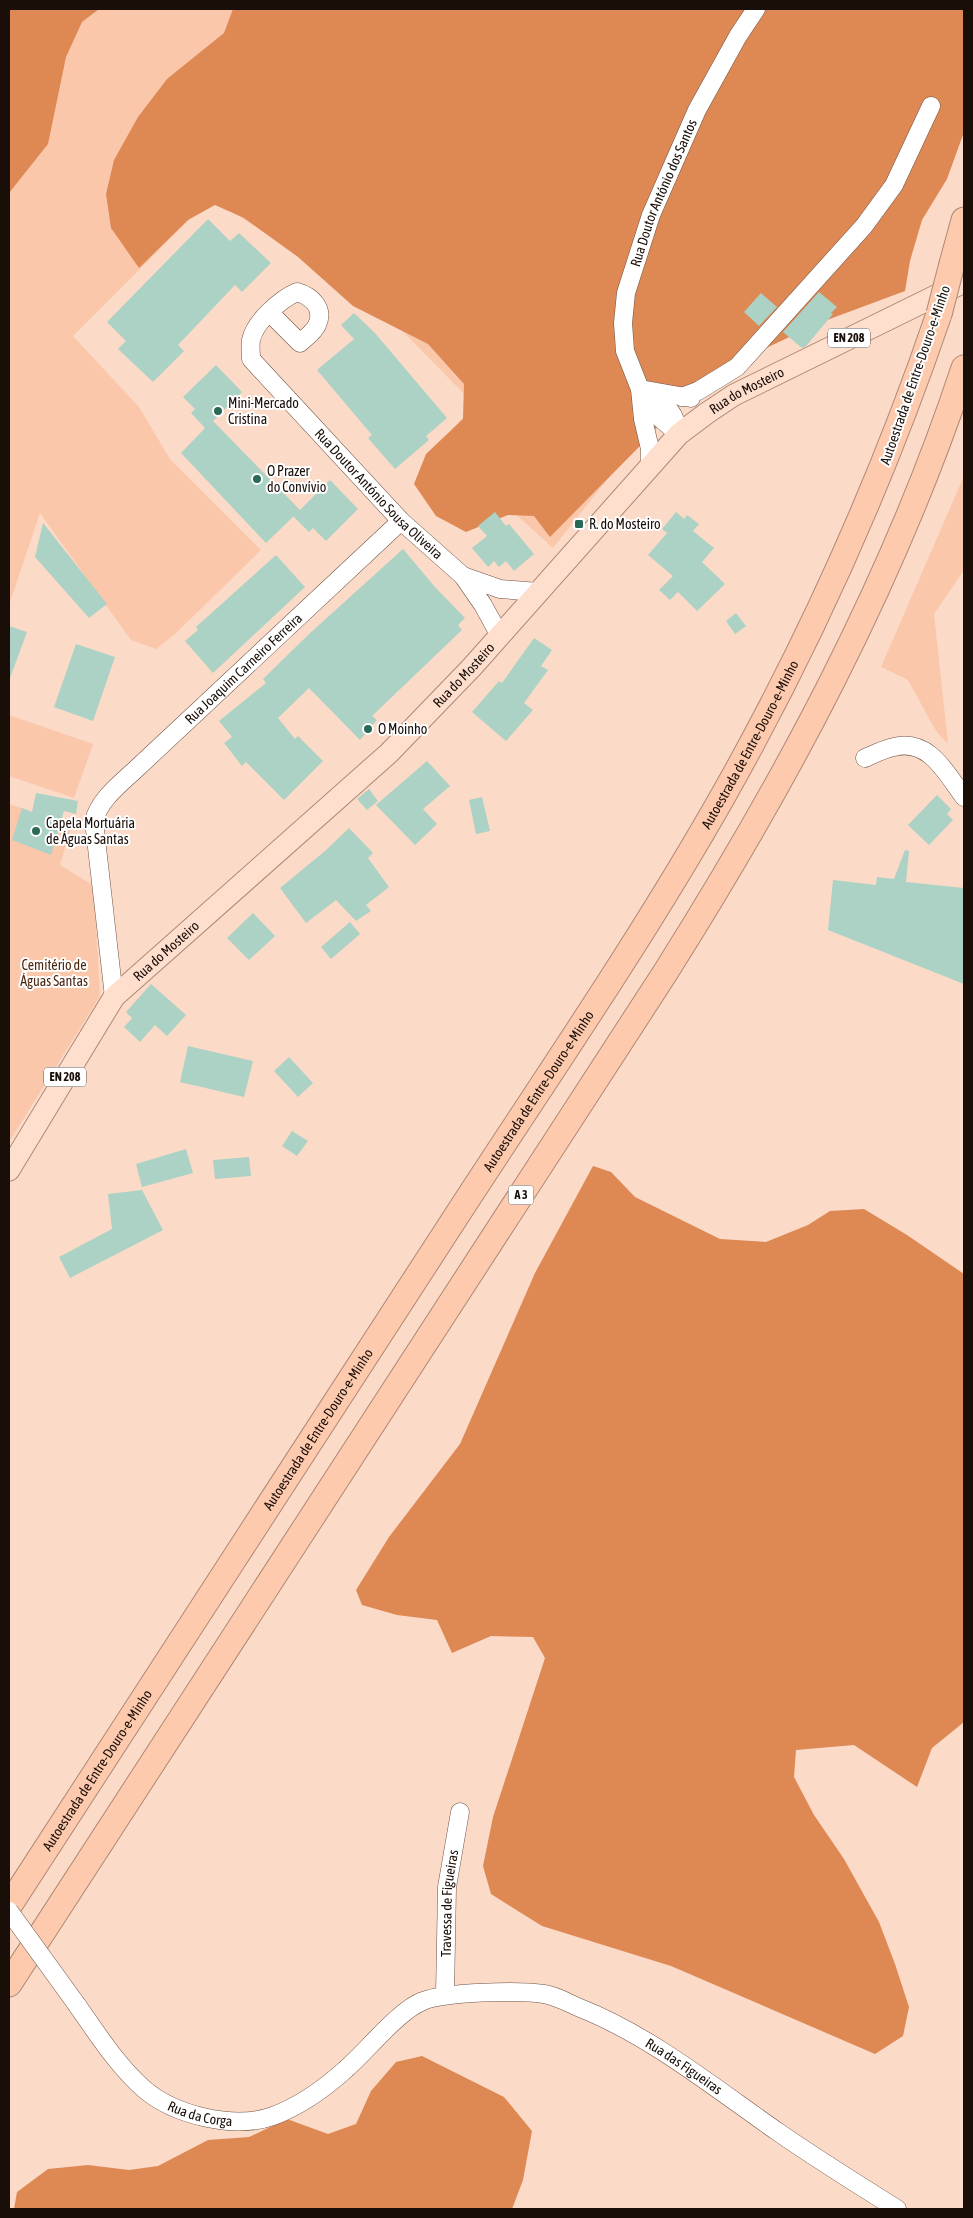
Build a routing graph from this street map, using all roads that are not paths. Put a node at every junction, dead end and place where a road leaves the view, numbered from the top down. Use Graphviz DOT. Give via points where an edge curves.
graph roads {
  1 [pos="756,9"];
  2 [pos="931,106"];
  3 [pos="964,220"];
  4 [pos="958,273"];
  5 [pos="270,312"];
  6 [pos="964,368"];
  7 [pos="734,395"];
  8 [pos="642,397"];
  9 [pos="682,397"];
  10 [pos="679,434"];
  11 [pos="650,467"];
  12 [pos="401,521"];
  13 [pos="463,576"];
  14 [pos="538,592"];
  15 [pos="500,636"];
  16 [pos="865,758"];
  17 [pos="964,797"];
  18 [pos="114,997"];
  19 [pos="9,1170"];
  20 [pos="460,1812"];
  21 [pos="9,1906"];
  22 [pos="9,1911"];
  23 [pos="9,1984"];
  24 [pos="445,1995"];
  25 [pos="897,2209"];
  1 -- 8 [label="street, Rua Doutor António dos Santos" via="697,110 651,215 626,293 622,323 625,351"];
  2 -- 9 [label="street" via="894,185 864,226 737,367"];
  3 -- 4 [label="highway, Autoestrada de Entre-Douro-e-Minho"];
  4 -- 7 [label="main road, Rua do Mosteiro / EN 208"];
  4 -- 21 [label="highway, Autoestrada de Entre-Douro-e-Minho, bridge" via="939,314 888,456 832,584 772,707 722,797 613,975"];
  5 -- 12 [label="street, Rua Doutor António Sousa Oliveira" via="254,332 251,359"];
  6 -- 23 [label="highway, A 3" via="934,451 867,611 805,736 737,856 659,982"];
  7 -- 9 [label="street"];
  7 -- 10 [label="main road, Rua do Mosteiro / EN 208"];
  8 -- 9 [label="street"];
  8 -- 10 [label="street" via="660,400 672,410"];
  8 -- 11 [label="street, Rua Doutor António dos Santos"];
  10 -- 11 [label="main road, Rua do Mosteiro / EN 208"];
  11 -- 14 [label="main road, Rua do Mosteiro / EN 208"];
  12 -- 13 [label="street, Rua Doutor António Sousa Oliveira"];
  12 -- 18 [label="street, Rua Joaquim Carneiro Ferreira" via="117,787 99,808 94,821"];
  13 -- 14 [label="street, Rua Doutor António Sousa Oliveira" via="500,589"];
  13 -- 15 [label="street, Rua Doutor António Sousa Oliveira"];
  14 -- 15 [label="main road, Rua do Mosteiro / EN 208"];
  15 -- 18 [label="main road, Rua do Mosteiro / EN 208" via="389,753"];
  16 -- 17 [label="street" via="894,746 911,745 930,752"];
  18 -- 19 [label="main road, Rua do Mosteiro / EN 208"];
  20 -- 24 [label="street, Travessa de Figueiras" via="447,1887"];
  22 -- 24 [label="street, Rua da Corga, bridge" via="118,2062 146,2090 171,2108 194,2115 253,2121 272,2116 328,2085 421,2001"];
  24 -- 25 [label="street, Rua das Figueiras" via="544,1994 562,1998 606,2018 684,2067 808,2154"];
}
